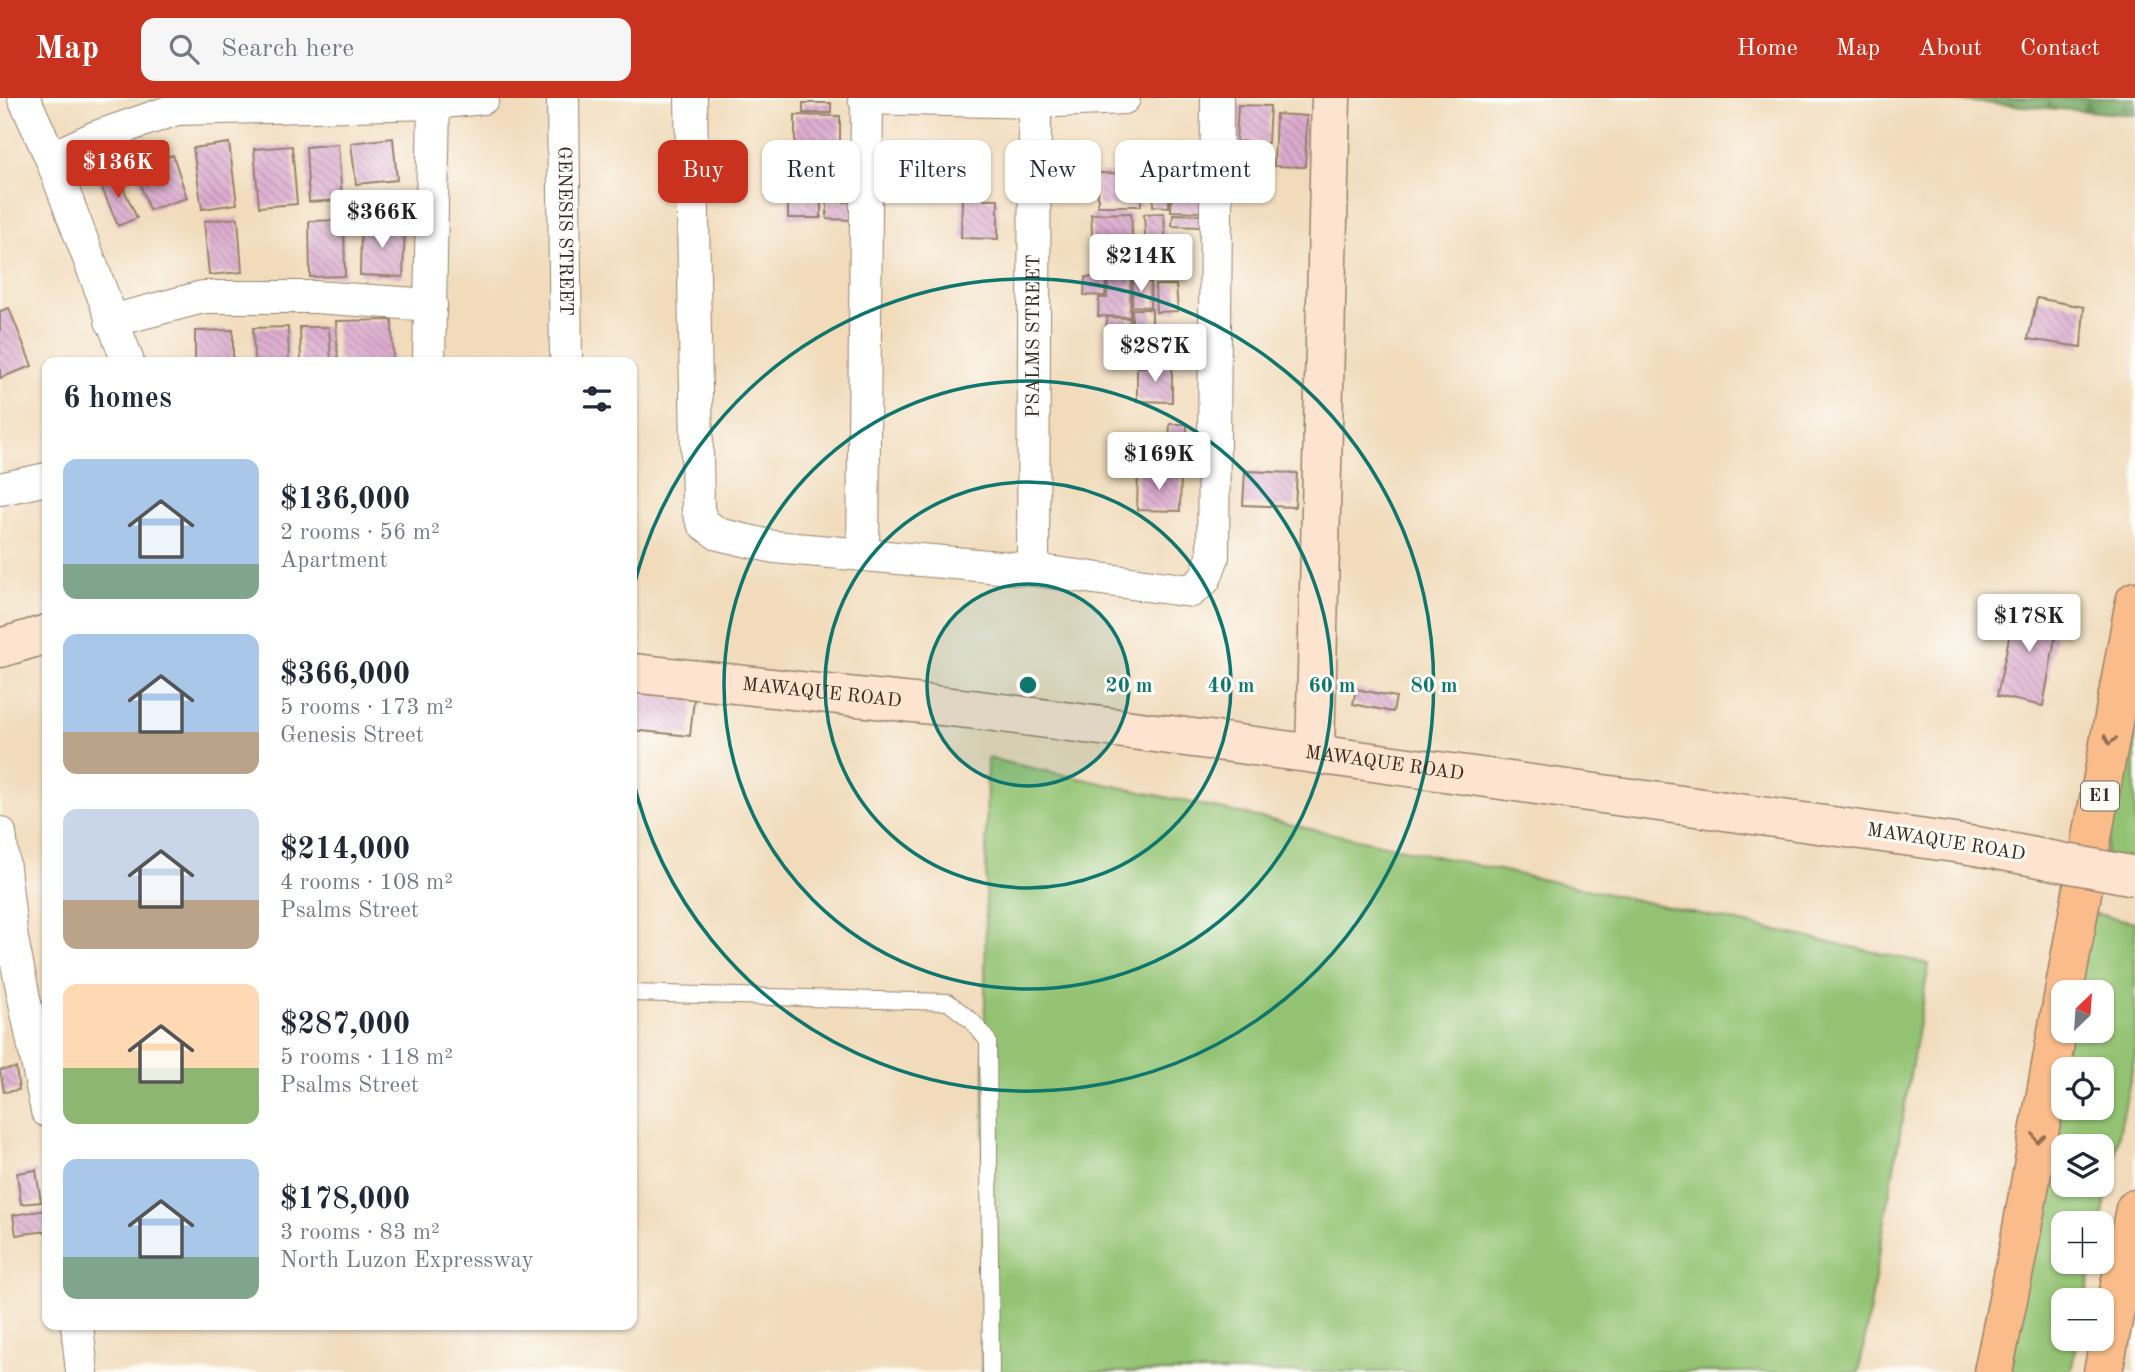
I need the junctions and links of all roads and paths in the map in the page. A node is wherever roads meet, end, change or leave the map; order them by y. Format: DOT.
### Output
graph roads {
  1 [pos="24,98"];
  2 [pos="483,98"];
  3 [pos="563,98"];
  4 [pos="691,98"];
  5 [pos="866,98"];
  6 [pos="1124,98"];
  7 [pos="1217,98"];
  8 [pos="1331,98"];
  9 [pos="1035,102"];
  10 [pos="434,103"];
  11 [pos="51,158"];
  12 [pos="431,305"];
  13 [pos="111,321"];
  14 [pos="126,357"];
  15 [pos="429,357"];
  16 [pos="566,357"];
  17 [pos="42,480"];
  18 [pos="0,489"];
  19 [pos="863,555"];
  20 [pos="1033,570"];
  21 [pos="2135,601"];
  22 [pos="42,635"];
  23 [pos="0,648"];
  24 [pos="637,674"];
  25 [pos="1315,754"];
  26 [pos="0,833"];
  27 [pos="2135,876"];
  28 [pos="2066,980"];
  29 [pos="637,993"];
  30 [pos="2055,1043"];
  31 [pos="42,1086"];
  32 [pos="2135,1209"];
  33 [pos="78,1330"];
  34 [pos="82,1372"];
  35 [pos="991,1372"];
  36 [pos="1993,1372"];
  37 [pos="2103,1372"];
  1 -- 11 [label="street"];
  2 -- 10 [label="street"];
  3 -- 16 [label="street, GENESIS STREET"];
  4 -- 19 [label="street"];
  5 -- 9 [label="street"];
  5 -- 19 [label="street"];
  6 -- 9 [label="street"];
  7 -- 20 [label="street"];
  8 -- 25 [label="main road"];
  9 -- 20 [label="street, PSALMS STREET"];
  10 -- 11 [label="street"];
  10 -- 12 [label="street"];
  11 -- 13 [label="street"];
  12 -- 13 [label="street"];
  12 -- 15 [label="street"];
  13 -- 14 [label="street"];
  17 -- 18 [label="street"];
  19 -- 20 [label="street"];
  21 -- 28 [label="highway, E1, one-way"];
  22 -- 23 [label="main road"];
  24 -- 25 [label="main road, MAWAQUE ROAD"];
  25 -- 27 [label="main road, MAWAQUE ROAD, bridge"];
  26 -- 31 [label="street"];
  29 -- 35 [label="lane"];
  30 -- 36 [label="highway, one-way"];
  32 -- 37 [label="highway"];
  33 -- 34 [label="street"];
}
